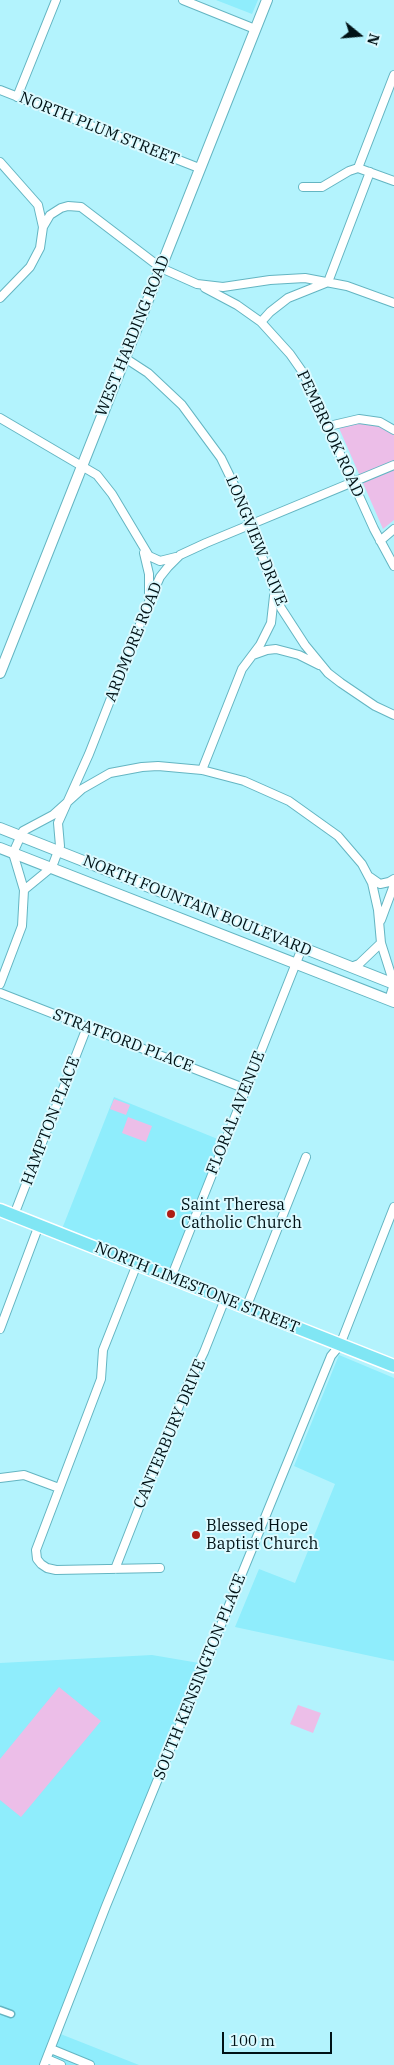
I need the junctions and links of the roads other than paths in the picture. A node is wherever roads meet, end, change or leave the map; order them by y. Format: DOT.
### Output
graph roads {
  1 [pos="56,0"];
  2 [pos="183,0"];
  3 [pos="267,0"];
  4 [pos="255,29"];
  5 [pos="394,75"];
  6 [pos="0,90"];
  7 [pos="17,97"];
  8 [pos="0,162"];
  9 [pos="199,168"];
  10 [pos="358,168"];
  11 [pos="370,172"];
  12 [pos="394,181"];
  13 [pos="303,187"];
  14 [pos="43,227"];
  15 [pos="160,268"];
  16 [pos="328,282"];
  17 [pos="197,284"];
  18 [pos="0,298"];
  19 [pos="394,303"];
  20 [pos="261,322"];
  21 [pos="125,358"];
  22 [pos="0,418"];
  23 [pos="329,426"];
  24 [pos="394,430"];
  25 [pos="82,465"];
  26 [pos="394,465"];
  27 [pos="353,482"];
  28 [pos="251,525"];
  29 [pos="394,529"];
  30 [pos="380,541"];
  31 [pos="143,549"];
  32 [pos="180,555"];
  33 [pos="394,566"];
  34 [pos="273,588"];
  35 [pos="148,604"];
  36 [pos="250,656"];
  37 [pos="323,668"];
  38 [pos="0,673"];
  39 [pos="394,715"];
  40 [pos="202,770"];
  41 [pos="67,803"];
  42 [pos="0,828"];
  43 [pos="20,836"];
  44 [pos="0,848"];
  45 [pos="59,851"];
  46 [pos="13,853"];
  47 [pos="52,867"];
  48 [pos="369,876"];
  49 [pos="394,879"];
  50 [pos="394,885"];
  51 [pos="24,890"];
  52 [pos="379,924"];
  53 [pos="381,943"];
  54 [pos="302,948"];
  55 [pos="295,965"];
  56 [pos="351,967"];
  57 [pos="0,984"];
  58 [pos="394,984"];
  59 [pos="0,993"];
  60 [pos="392,1001"];
  61 [pos="87,1027"];
  62 [pos="246,1089"];
  63 [pos="306,1157"];
  64 [pos="394,1207"];
  65 [pos="0,1210"];
  66 [pos="14,1215"];
  67 [pos="39,1225"];
  68 [pos="137,1264"];
  69 [pos="171,1278"];
  70 [pos="225,1299"];
  71 [pos="246,1308"];
  72 [pos="0,1329"];
  73 [pos="340,1345"];
  74 [pos="394,1366"];
  75 [pos="0,1478"];
  76 [pos="59,1488"];
  77 [pos="160,1568"];
  78 [pos="115,1569"];
  79 [pos="0,2010"];
  80 [pos="11,2014"];
  81 [pos="51,2049"];
  82 [pos="46,2062"];
  83 [pos="61,2065"];
  84 [pos="90,2065"];
  1 -- 7 [label="street"];
  2 -- 4 [label="street"];
  3 -- 4 [label="street, WEST HARDING ROAD"];
  4 -- 9 [label="street, WEST HARDING ROAD"];
  5 -- 10 [label="street"];
  6 -- 7 [label="street, NORTH PLUM STREET"];
  7 -- 9 [label="street, NORTH PLUM STREET"];
  8 -- 14 [label="street"];
  9 -- 15 [label="street, WEST HARDING ROAD"];
  10 -- 11 [label="street"];
  10 -- 13 [label="street"];
  11 -- 12 [label="street"];
  11 -- 16 [label="street"];
  14 -- 15 [label="street"];
  14 -- 18 [label="street"];
  15 -- 17 [label="street"];
  15 -- 21 [label="street, WEST HARDING ROAD"];
  16 -- 17 [label="street"];
  16 -- 19 [label="street"];
  16 -- 20 [label="street"];
  17 -- 20 [label="street, PEMBROOK ROAD"];
  20 -- 23 [label="street, PEMBROOK ROAD"];
  21 -- 25 [label="street, WEST HARDING ROAD"];
  21 -- 28 [label="street, LONGVIEW DRIVE"];
  22 -- 25 [label="street"];
  23 -- 24 [label="street"];
  23 -- 27 [label="street, PEMBROOK ROAD"];
  25 -- 31 [label="street"];
  25 -- 38 [label="street, WEST HARDING ROAD"];
  26 -- 27 [label="street, ARDMORE ROAD"];
  27 -- 28 [label="street, ARDMORE ROAD"];
  27 -- 30 [label="street, PEMBROOK ROAD"];
  28 -- 32 [label="street, ARDMORE ROAD"];
  28 -- 34 [label="street, LONGVIEW DRIVE"];
  29 -- 30 [label="street"];
  30 -- 33 [label="street, PEMBROOK ROAD"];
  31 -- 32 [label="street"];
  31 -- 35 [label="street"];
  32 -- 35 [label="street, ARDMORE ROAD"];
  34 -- 36 [label="street"];
  34 -- 37 [label="street, LONGVIEW DRIVE"];
  35 -- 41 [label="street, ARDMORE ROAD"];
  36 -- 37 [label="street"];
  36 -- 40 [label="street"];
  37 -- 39 [label="street, LONGVIEW DRIVE"];
  40 -- 41 [label="street"];
  40 -- 48 [label="street"];
  41 -- 43 [label="street"];
  41 -- 45 [label="street, ARDMORE ROAD"];
  42 -- 43 [label="street, NORTH FOUNTAIN BOULEVARD"];
  43 -- 45 [label="street, NORTH FOUNTAIN BOULEVARD"];
  43 -- 46 [label="street"];
  44 -- 46 [label="street, NORTH FOUNTAIN BOULEVARD"];
  45 -- 47 [label="street, ARDMORE ROAD"];
  45 -- 54 [label="street, NORTH FOUNTAIN BOULEVARD"];
  46 -- 47 [label="street, NORTH FOUNTAIN BOULEVARD"];
  46 -- 51 [label="street"];
  47 -- 51 [label="street"];
  47 -- 55 [label="street, NORTH FOUNTAIN BOULEVARD"];
  48 -- 49 [label="street"];
  48 -- 52 [label="street"];
  50 -- 52 [label="street"];
  51 -- 57 [label="street"];
  52 -- 53 [label="street"];
  53 -- 56 [label="street"];
  53 -- 58 [label="street"];
  54 -- 55 [label="street, FLORAL AVENUE"];
  54 -- 56 [label="street, NORTH FOUNTAIN BOULEVARD"];
  55 -- 60 [label="street, NORTH FOUNTAIN BOULEVARD"];
  55 -- 62 [label="street, FLORAL AVENUE"];
  56 -- 58 [label="street, NORTH FOUNTAIN BOULEVARD"];
  58 -- 60 [label="street"];
  59 -- 61 [label="street, STRATFORD PLACE"];
  61 -- 62 [label="street, STRATFORD PLACE"];
  61 -- 66 [label="street, HAMPTON PLACE"];
  62 -- 69 [label="street, FLORAL AVENUE"];
  63 -- 71 [label="street"];
  64 -- 73 [label="street, SOUTH KENSINGTON PLACE"];
  65 -- 66 [label="main road, NORTH LIMESTONE STREET"];
  66 -- 67 [label="main road, NORTH LIMESTONE STREET"];
  67 -- 68 [label="main road, NORTH LIMESTONE STREET"];
  67 -- 72 [label="street"];
  68 -- 69 [label="main road, NORTH LIMESTONE STREET"];
  68 -- 76 [label="street"];
  69 -- 70 [label="main road, NORTH LIMESTONE STREET"];
  70 -- 71 [label="main road, NORTH LIMESTONE STREET"];
  70 -- 78 [label="street, CANTERBURY DRIVE"];
  71 -- 73 [label="main road, NORTH LIMESTONE STREET"];
  73 -- 74 [label="main road, NORTH LIMESTONE STREET"];
  73 -- 81 [label="street, SOUTH KENSINGTON PLACE"];
  75 -- 76 [label="street"];
  76 -- 78 [label="street"];
  77 -- 78 [label="street"];
  79 -- 80 [label="street"];
  81 -- 82 [label="street, SOUTH KENSINGTON PLACE"];
  81 -- 84 [label="street"];
  82 -- 83 [label="street"];
}
